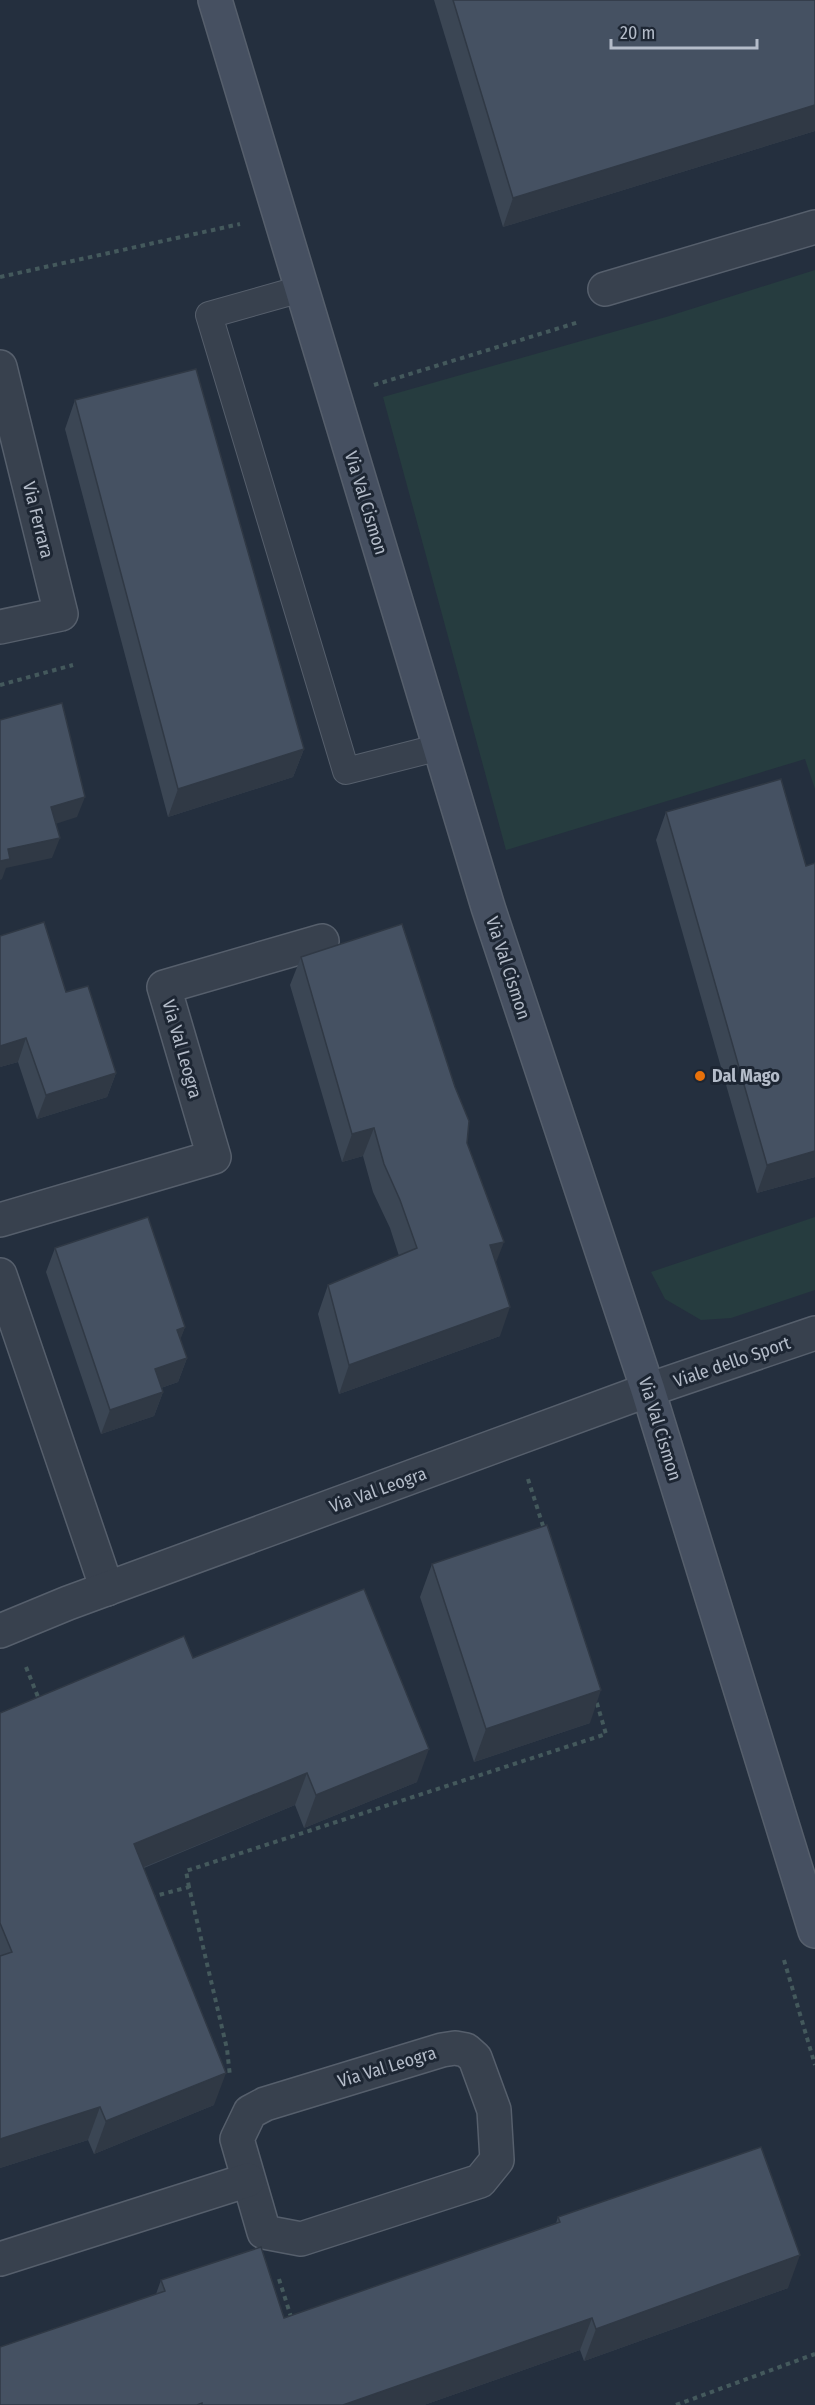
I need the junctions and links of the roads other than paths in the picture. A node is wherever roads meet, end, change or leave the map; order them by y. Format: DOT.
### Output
graph roads {
  1 [pos="214,0"];
  2 [pos="815,227"];
  3 [pos="301,289"];
  4 [pos="605,290"];
  5 [pos="0,367"];
  6 [pos="0,627"];
  7 [pos="440,747"];
  8 [pos="322,941"];
  9 [pos="0,1220"];
  10 [pos="0,1275"];
  11 [pos="815,1333"];
  12 [pos="648,1390"];
  13 [pos="107,1589"];
  14 [pos="5,1630"];
  15 [pos="815,1931"];
  16 [pos="248,2180"];
  17 [pos="0,2259"];
  1 -- 3 [label="main road, Via Val Cismon"];
  2 -- 4 [label="street"];
  3 -- 7 [label="main road, Via Val Cismon"];
  3 -- 7 [label="lane"];
  5 -- 6 [label="street, Via Ferrara"];
  7 -- 12 [label="main road, Via Val Cismon"];
  8 -- 9 [label="street, Via Val Leogra"];
  10 -- 13 [label="street"];
  11 -- 12 [label="street, Viale dello Sport"];
  12 -- 13 [label="street, Via Val Leogra"];
  12 -- 15 [label="main road, Via Val Cismon"];
  13 -- 14 [label="street, Via Val Leogra"];
  16 -- 16 [label="street, Via Val Leogra"];
  16 -- 17 [label="street"];
}
